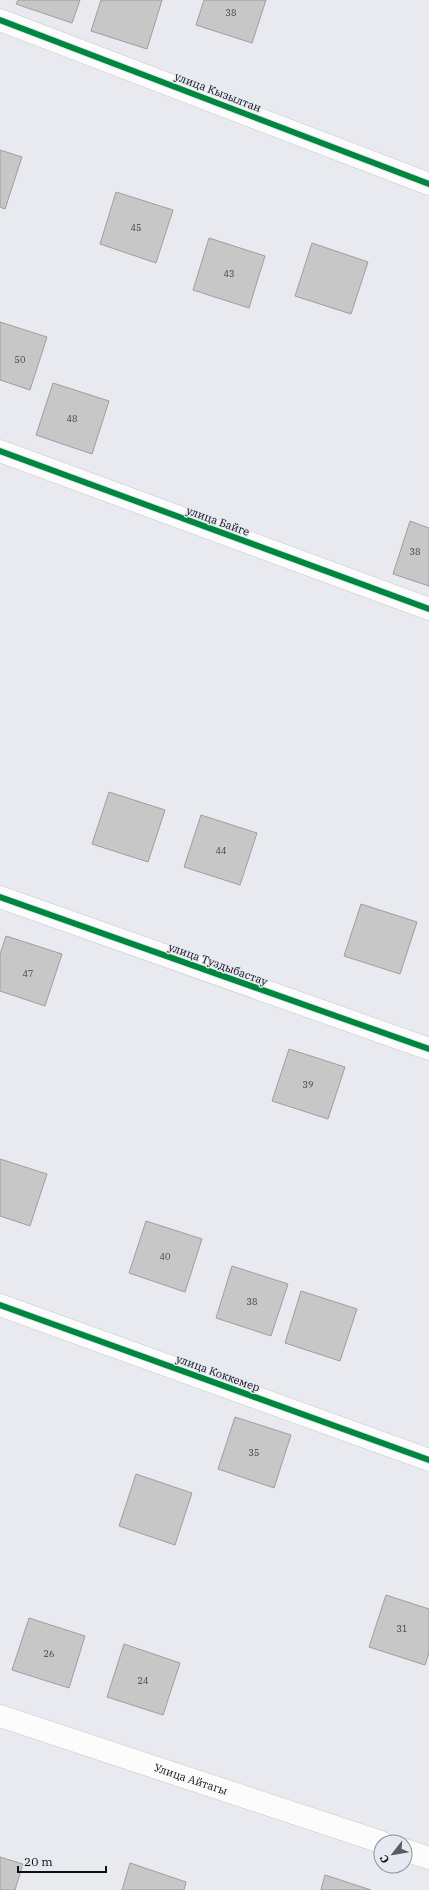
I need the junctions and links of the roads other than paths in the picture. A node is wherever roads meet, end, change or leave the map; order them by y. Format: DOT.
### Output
graph roads {
  1 [pos="0,20"];
  2 [pos="429,184"];
  3 [pos="0,451"];
  4 [pos="429,609"];
  5 [pos="0,897"];
  6 [pos="429,1049"];
  7 [pos="0,1304"];
  8 [pos="429,1460"];
  9 [pos="0,1716"];
  10 [pos="373,1839"];
  11 [pos="413,1853"];
  12 [pos="429,1858"];
  1 -- 2 [label="street, улица Кызылтан"];
  3 -- 4 [label="street, улица Байге"];
  5 -- 6 [label="street, улица Туздыбастау"];
  7 -- 8 [label="street, улица Коккемер"];
  9 -- 10 [label="street, Улица Айтагы"];
  11 -- 12 [label="street"];
}
